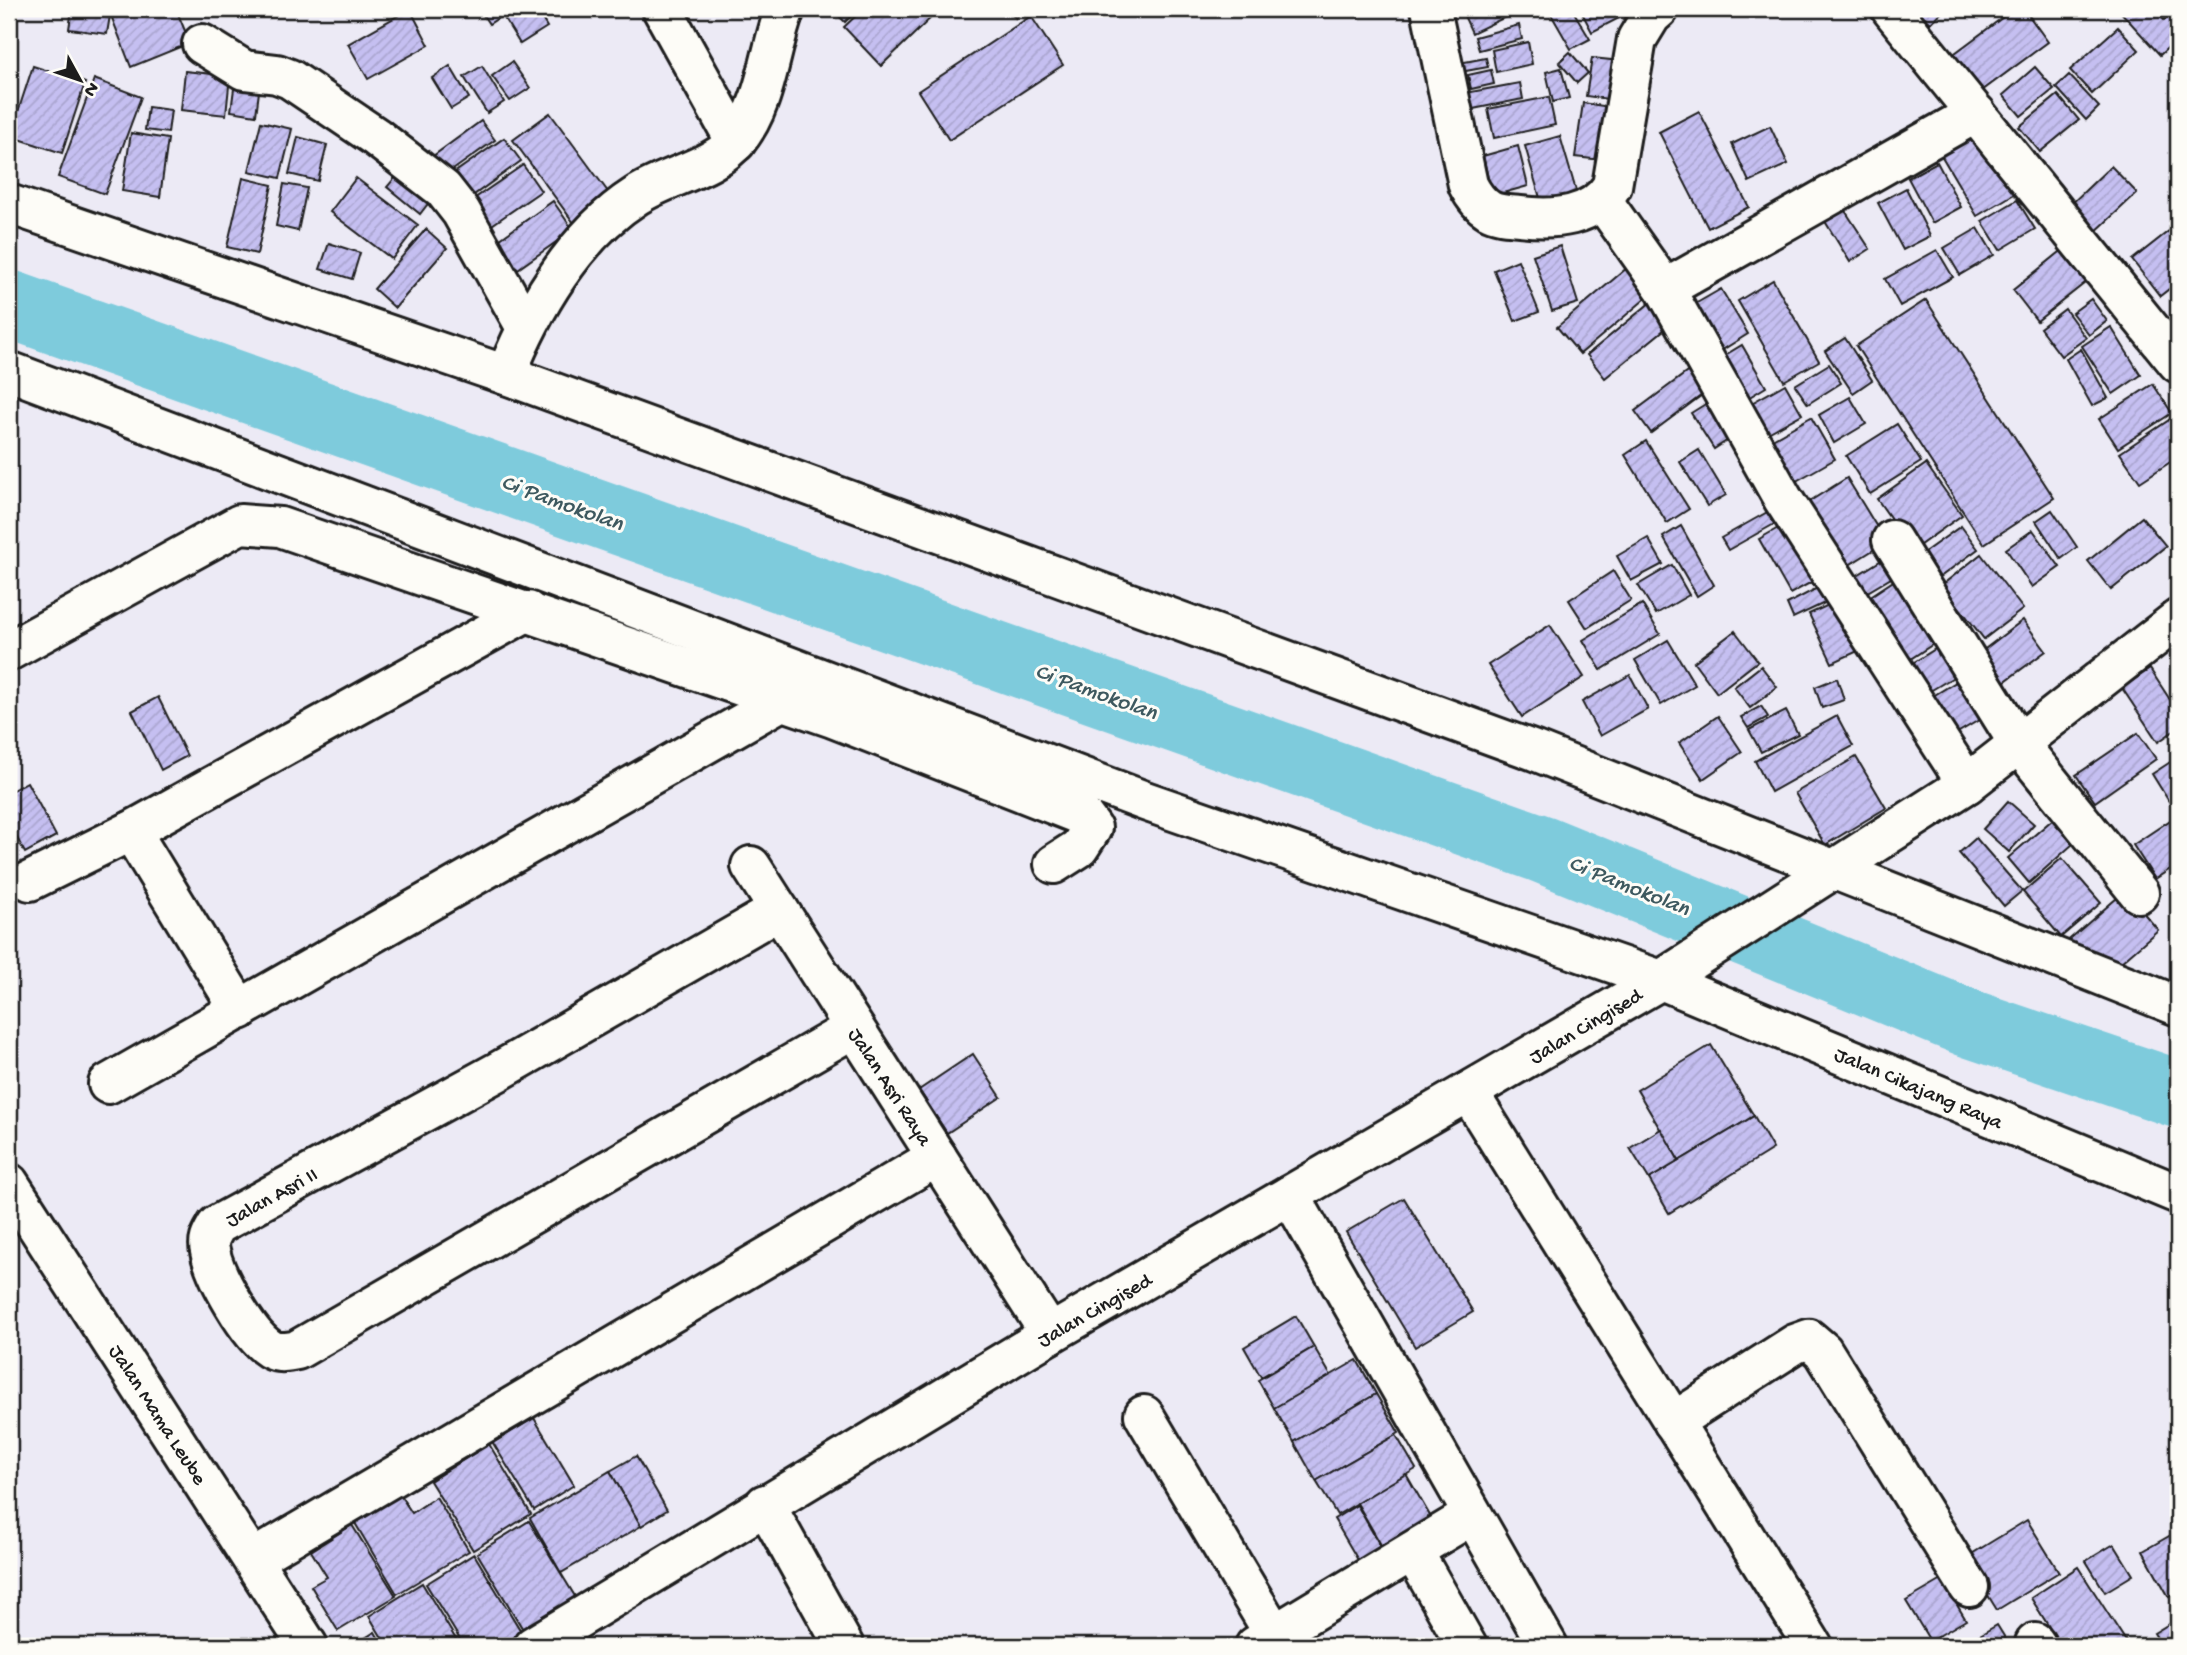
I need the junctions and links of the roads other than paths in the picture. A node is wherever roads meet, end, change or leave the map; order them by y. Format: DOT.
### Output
graph roads {
  1 [pos="662,9"];
  2 [pos="785,9"];
  3 [pos="1431,9"];
  4 [pos="1659,9"];
  5 [pos="1891,9"];
  6 [pos="202,44"];
  7 [pos="1976,113"];
  8 [pos="736,142"];
  9 [pos="1602,200"];
  10 [pos="9,204"];
  11 [pos="1665,289"];
  12 [pos="525,326"];
  13 [pos="2178,363"];
  14 [pos="9,371"];
  15 [pos="506,375"];
  16 [pos="46,385"];
  17 [pos="9,401"];
  18 [pos="1892,540"];
  19 [pos="528,611"];
  20 [pos="2178,619"];
  21 [pos="9,651"];
  22 [pos="786,683"];
  23 [pos="837,701"];
  24 [pos="2019,744"];
  25 [pos="1967,784"];
  26 [pos="131,831"];
  27 [pos="1054,864"];
  28 [pos="751,866"];
  29 [pos="1831,869"];
  30 [pos="30,881"];
  31 [pos="2139,893"];
  32 [pos="779,910"];
  33 [pos="1672,972"];
  34 [pos="2178,1006"];
  35 [pos="240,1010"];
  36 [pos="853,1028"];
  37 [pos="108,1084"];
  38 [pos="1469,1093"];
  39 [pos="937,1157"];
  40 [pos="9,1183"];
  41 [pos="2178,1194"];
  42 [pos="1290,1195"];
  43 [pos="1041,1320"];
  44 [pos="1144,1415"];
  45 [pos="1673,1422"];
  46 [pos="765,1504"];
  47 [pos="1472,1515"];
  48 [pos="1413,1551"];
  49 [pos="253,1559"];
  50 [pos="1969,1587"];
  51 [pos="1264,1640"];
  52 [pos="308,1646"];
  53 [pos="533,1646"];
  54 [pos="844,1646"];
  55 [pos="1467,1646"];
  56 [pos="1548,1646"];
  57 [pos="1813,1646"];
  1 -- 8 [label="street"];
  2 -- 8 [label="street"];
  3 -- 9 [label="street"];
  4 -- 9 [label="street"];
  5 -- 7 [label="street"];
  6 -- 12 [label="street"];
  7 -- 11 [label="street"];
  7 -- 13 [label="street"];
  8 -- 12 [label="street"];
  9 -- 11 [label="street"];
  10 -- 15 [label="street"];
  11 -- 25 [label="street"];
  12 -- 15 [label="street"];
  14 -- 16 [label="street"];
  15 -- 29 [label="street"];
  16 -- 17 [label="street"];
  16 -- 22 [label="street"];
  18 -- 24 [label="street"];
  19 -- 21 [label="street"];
  19 -- 22 [label="street"];
  19 -- 26 [label="street"];
  20 -- 24 [label="street, Jalan Cingised"];
  22 -- 23 [label="street"];
  22 -- 35 [label="street"];
  23 -- 27 [label="street"];
  23 -- 33 [label="street, Jalan Cikajang Raya"];
  24 -- 25 [label="street, Jalan Cingised"];
  24 -- 31 [label="street"];
  25 -- 29 [label="street, Jalan Cingised"];
  26 -- 30 [label="street"];
  26 -- 35 [label="street"];
  28 -- 32 [label="street, Jalan Asri Raya"];
  29 -- 33 [label="street, Jalan Cingised"];
  29 -- 34 [label="street"];
  32 -- 36 [label="street, Jalan Asri Raya"];
  32 -- 36 [label="street, Jalan Asri II"];
  33 -- 38 [label="street, Jalan Cingised"];
  33 -- 41 [label="street, Jalan Cikajang Raya"];
  35 -- 37 [label="street"];
  36 -- 39 [label="street, Jalan Asri Raya"];
  38 -- 42 [label="street, Jalan Cingised"];
  38 -- 45 [label="street"];
  39 -- 43 [label="street, Jalan Asri Raya"];
  39 -- 49 [label="street"];
  40 -- 49 [label="street, Jalan Mama Leube"];
  42 -- 43 [label="street, Jalan Cingised"];
  42 -- 47 [label="street"];
  43 -- 46 [label="street, Jalan Cingised"];
  44 -- 51 [label="street"];
  45 -- 50 [label="street"];
  45 -- 57 [label="street"];
  46 -- 53 [label="street, Jalan Cingised"];
  46 -- 54 [label="street"];
  47 -- 48 [label="street"];
  47 -- 56 [label="street"];
  48 -- 51 [label="street"];
  48 -- 55 [label="street"];
  49 -- 52 [label="street, Jalan Mama Leube"];
}
